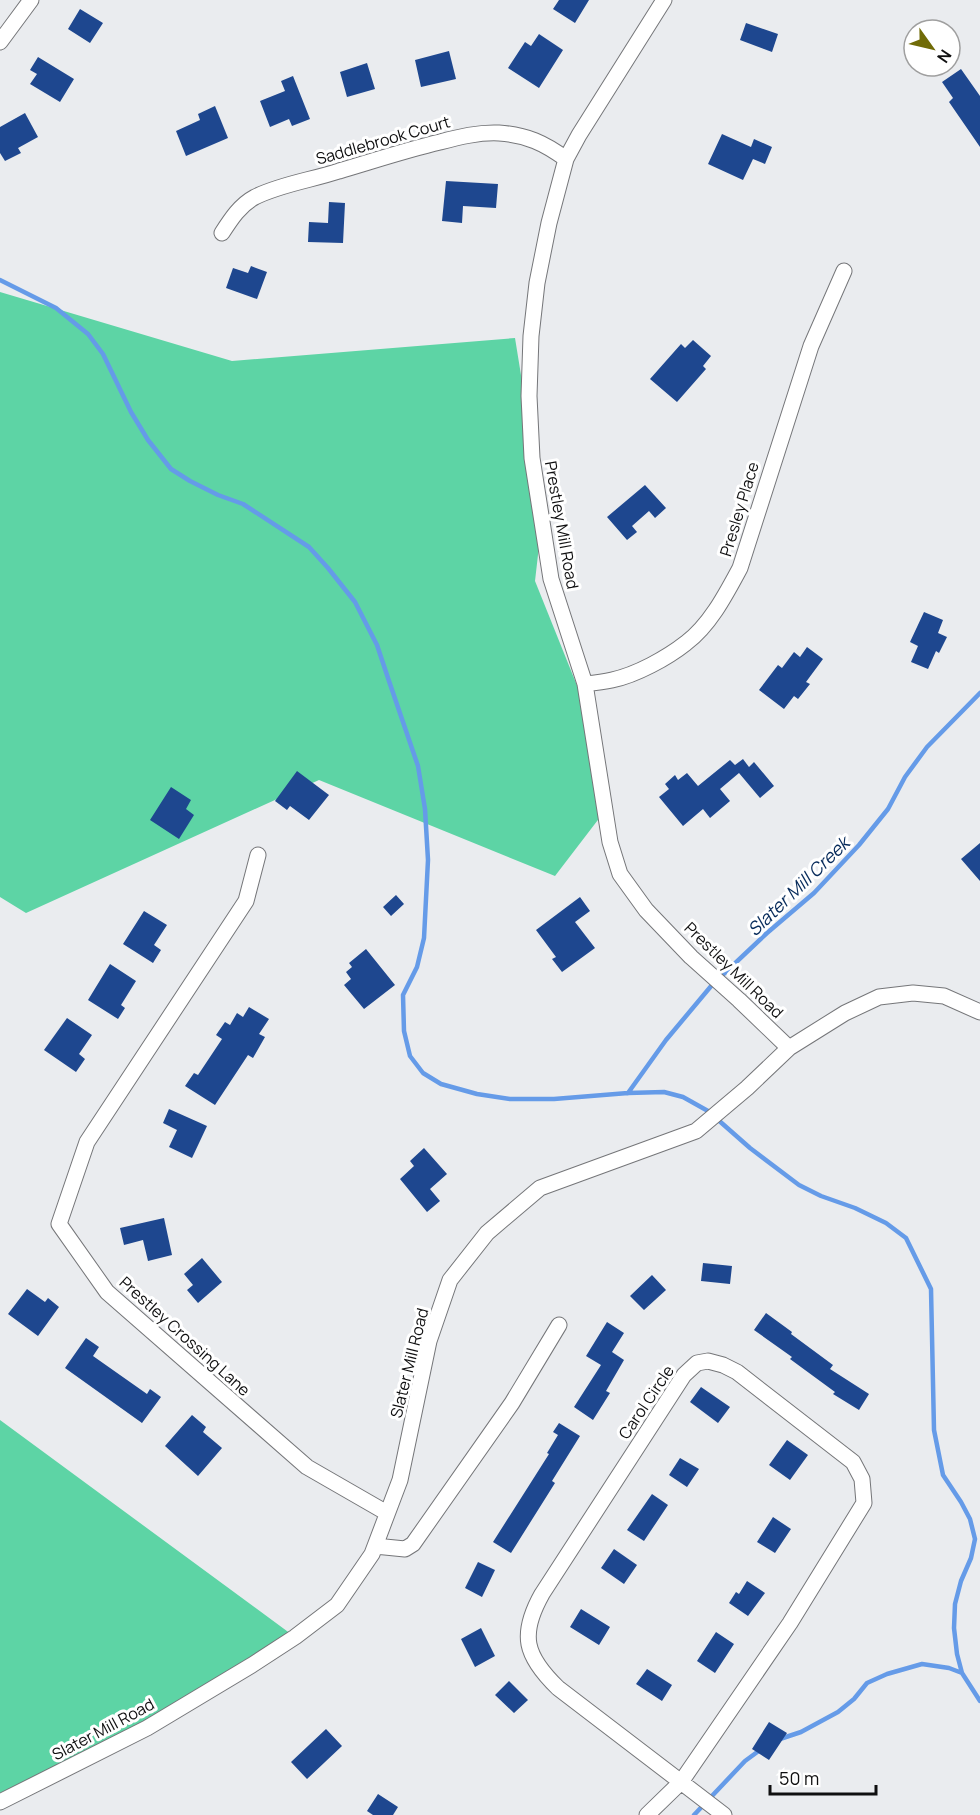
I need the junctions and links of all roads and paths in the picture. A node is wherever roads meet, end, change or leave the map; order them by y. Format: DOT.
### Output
graph roads {
  1 [pos="31,0"];
  2 [pos="664,0"];
  3 [pos="0,42"];
  4 [pos="566,159"];
  5 [pos="222,233"];
  6 [pos="844,271"];
  7 [pos="585,684"];
  8 [pos="258,855"];
  9 [pos="980,1012"];
  10 [pos="789,1048"];
  11 [pos="559,1325"];
  12 [pos="387,1513"];
  13 [pos="375,1546"];
  14 [pos="681,1782"];
  15 [pos="0,1802"];
  16 [pos="647,1815"];
  17 [pos="724,1815"];
  1 -- 3 [label="street"];
  2 -- 4 [label="street, Prestley Mill Road"];
  4 -- 5 [label="street, Saddlebrook Court"];
  4 -- 7 [label="street, Prestley Mill Road"];
  6 -- 7 [label="street, Presley Place"];
  7 -- 10 [label="street, Prestley Mill Road"];
  8 -- 12 [label="street, Prestley Crossing Lane"];
  9 -- 10 [label="street, Slater Mill Road"];
  10 -- 12 [label="street, Slater Mill Road"];
  11 -- 13 [label="street"];
  12 -- 13 [label="street, Slater Mill Road"];
  13 -- 15 [label="street, Slater Mill Road"];
  14 -- 14 [label="street, Carol Circle"];
  14 -- 16 [label="street"];
  14 -- 17 [label="street"];
}
